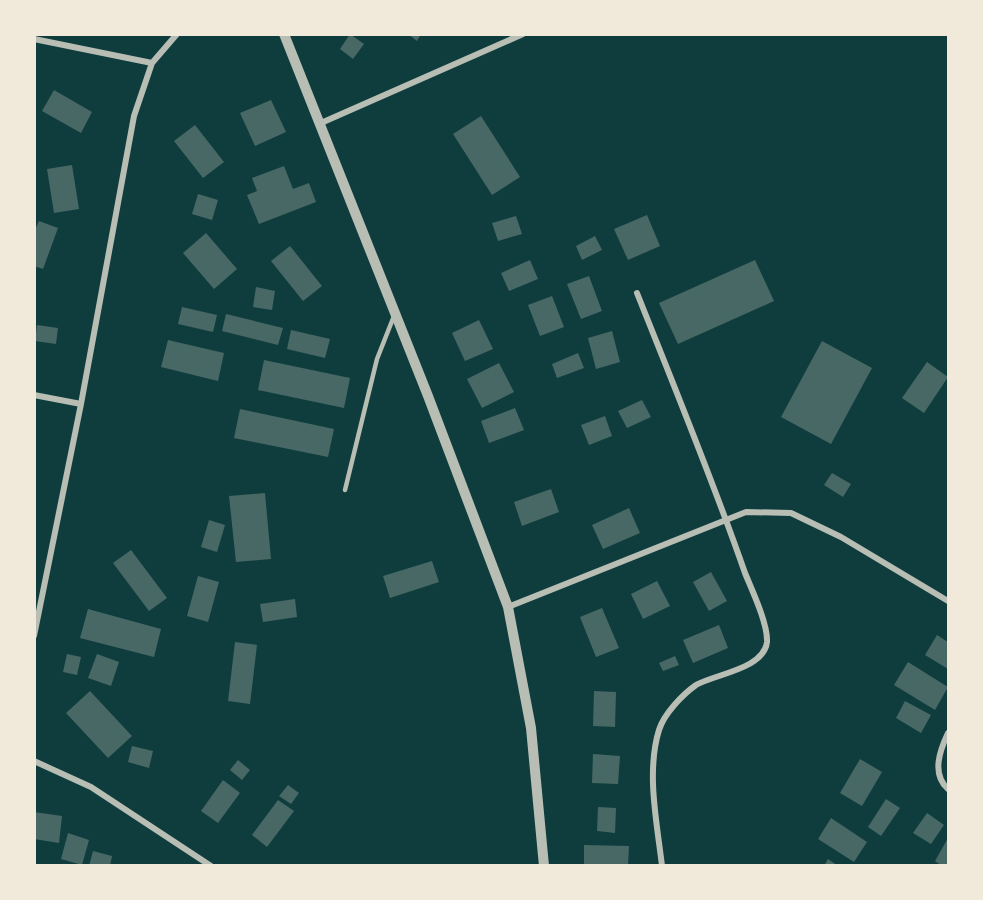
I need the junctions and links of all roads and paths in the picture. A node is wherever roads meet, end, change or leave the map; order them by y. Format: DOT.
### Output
graph roads {
  1 [pos="177,34"];
  2 [pos="284,34"];
  3 [pos="523,34"];
  4 [pos="34,39"];
  5 [pos="152,63"];
  6 [pos="321,123"];
  7 [pos="637,293"];
  8 [pos="396,314"];
  9 [pos="34,394"];
  10 [pos="81,404"];
  11 [pos="345,490"];
  12 [pos="726,520"];
  13 [pos="948,601"];
  14 [pos="508,607"];
  15 [pos="34,636"];
  16 [pos="948,733"];
  17 [pos="34,761"];
  18 [pos="948,789"];
  19 [pos="211,866"];
  20 [pos="544,866"];
  21 [pos="662,866"];
  1 -- 5 [label="street"];
  2 -- 6 [label="street"];
  3 -- 6 [label="street"];
  4 -- 5 [label="street"];
  5 -- 10 [label="street"];
  6 -- 8 [label="street"];
  7 -- 12 [label="street"];
  8 -- 11 [label="lane"];
  8 -- 14 [label="street"];
  9 -- 10 [label="street"];
  10 -- 15 [label="street"];
  12 -- 13 [label="street"];
  12 -- 14 [label="street"];
  12 -- 21 [label="street"];
  14 -- 20 [label="street"];
  16 -- 18 [label="street"];
  17 -- 19 [label="street"];
}
